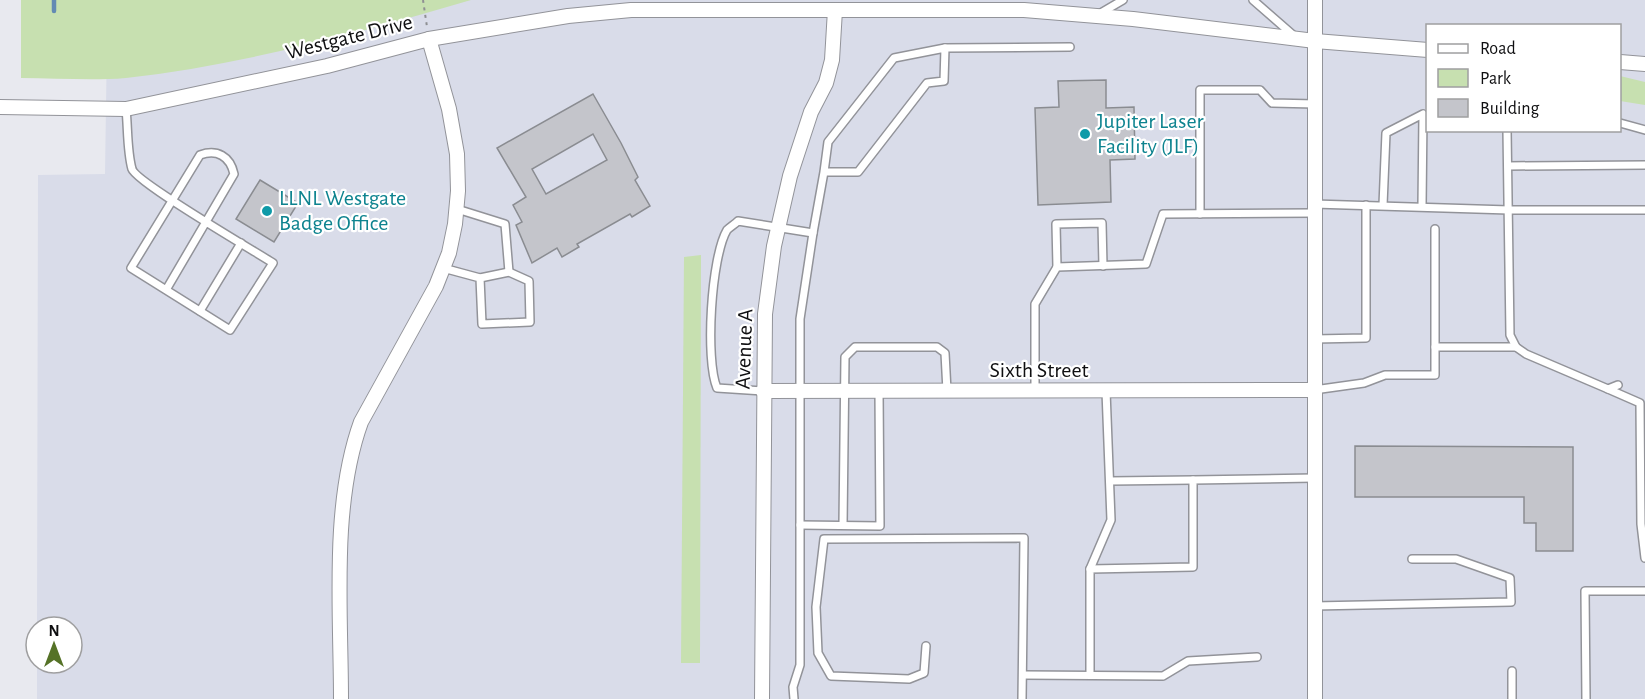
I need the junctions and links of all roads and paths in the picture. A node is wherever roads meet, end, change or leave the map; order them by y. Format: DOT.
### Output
graph roads {
  1 [pos="423,0"];
  2 [pos="1123,0"];
  3 [pos="1252,0"];
  4 [pos="1315,0"];
  5 [pos="835,5"];
  6 [pos="1097,16"];
  7 [pos="1295,37"];
  8 [pos="429,39"];
  9 [pos="1315,41"];
  10 [pos="1070,47"];
  11 [pos="945,48"];
  12 [pos="1426,50"];
  13 [pos="1621,62"];
  14 [pos="1645,64"];
  15 [pos="1315,104"];
  16 [pos="0,107"];
  17 [pos="126,109"];
  18 [pos="1621,123"];
  19 [pos="1645,129"];
  20 [pos="1508,132"];
  21 [pos="1645,165"];
  22 [pos="1508,166"];
  23 [pos="824,172"];
  24 [pos="173,200"];
  25 [pos="1366,205"];
  26 [pos="1383,205"];
  27 [pos="1422,206"];
  28 [pos="1314,208"];
  29 [pos="457,209"];
  30 [pos="1509,210"];
  31 [pos="1645,210"];
  32 [pos="1200,214"];
  33 [pos="207,222"];
  34 [pos="778,229"];
  35 [pos="1435,229"];
  36 [pos="813,233"];
  37 [pos="241,243"];
  38 [pos="1103,266"];
  39 [pos="1058,267"];
  40 [pos="443,268"];
  41 [pos="509,272"];
  42 [pos="480,278"];
  43 [pos="166,290"];
  44 [pos="200,311"];
  45 [pos="1314,339"];
  46 [pos="1435,347"];
  47 [pos="1516,347"];
  48 [pos="1618,385"];
  49 [pos="1608,389"];
  50 [pos="1314,390"];
  51 [pos="764,391"];
  52 [pos="800,391"];
  53 [pos="844,391"];
  54 [pos="879,391"];
  55 [pos="947,391"];
  56 [pos="1035,391"];
  57 [pos="1106,391"];
  58 [pos="1314,478"];
  59 [pos="1193,480"];
  60 [pos="1110,481"];
  61 [pos="800,525"];
  62 [pos="843,525"];
  63 [pos="1645,558"];
  64 [pos="1412,559"];
  65 [pos="1090,569"];
  66 [pos="1645,591"];
  67 [pos="1314,606"];
  68 [pos="926,646"];
  69 [pos="1257,657"];
  70 [pos="1512,671"];
  71 [pos="1023,675"];
  72 [pos="1090,675"];
  73 [pos="341,699"];
  74 [pos="762,699"];
  75 [pos="794,699"];
  76 [pos="1022,699"];
  77 [pos="1315,699"];
  78 [pos="1512,699"];
  79 [pos="1586,699"];
  1 -- 8 [label="path"];
  2 -- 6 [label="lane"];
  3 -- 7 [label="lane"];
  4 -- 9 [label="street"];
  5 -- 6 [label="street, Westgate Drive"];
  5 -- 8 [label="street, Westgate Drive"];
  5 -- 34 [label="street, Avenue A"];
  6 -- 7 [label="street, Westgate Drive"];
  7 -- 9 [label="street, Westgate Drive"];
  8 -- 17 [label="street, Westgate Drive"];
  8 -- 29 [label="street"];
  9 -- 12 [label="street, Westgate Drive"];
  9 -- 15 [label="street"];
  10 -- 11 [label="lane"];
  11 -- 23 [label="lane"];
  11 -- 23 [label="lane"];
  13 -- 14 [label="street"];
  15 -- 28 [label="street"];
  15 -- 32 [label="lane"];
  16 -- 17 [label="street, Westgate Drive"];
  17 -- 24 [label="lane"];
  18 -- 19 [label="lane"];
  20 -- 22 [label="lane"];
  21 -- 22 [label="lane"];
  22 -- 30 [label="lane"];
  23 -- 36 [label="lane"];
  24 -- 33 [label="lane"];
  24 -- 33 [label="lane"];
  24 -- 43 [label="lane"];
  25 -- 26 [label="lane"];
  25 -- 28 [label="lane"];
  25 -- 45 [label="lane"];
  26 -- 27 [label="lane"];
  26 -- 27 [label="lane"];
  27 -- 30 [label="lane"];
  28 -- 32 [label="lane"];
  28 -- 45 [label="street"];
  29 -- 40 [label="street"];
  29 -- 41 [label="lane"];
  30 -- 31 [label="lane"];
  30 -- 47 [label="lane"];
  32 -- 38 [label="lane"];
  33 -- 37 [label="lane"];
  33 -- 43 [label="lane"];
  34 -- 36 [label="lane"];
  34 -- 51 [label="street, Avenue A"];
  34 -- 51 [label="lane"];
  35 -- 46 [label="lane"];
  36 -- 52 [label="lane"];
  37 -- 44 [label="lane"];
  37 -- 44 [label="lane"];
  38 -- 39 [label="lane"];
  38 -- 39 [label="lane"];
  39 -- 56 [label="lane"];
  40 -- 42 [label="lane"];
  40 -- 73 [label="street"];
  41 -- 42 [label="lane"];
  41 -- 42 [label="lane"];
  43 -- 44 [label="lane"];
  45 -- 50 [label="street"];
  46 -- 47 [label="lane"];
  46 -- 50 [label="lane"];
  47 -- 49 [label="lane"];
  48 -- 49 [label="lane"];
  49 -- 63 [label="lane"];
  50 -- 57 [label="street, Sixth Street"];
  50 -- 58 [label="street"];
  51 -- 52 [label="street, Sixth Street"];
  51 -- 74 [label="street, Avenue A"];
  52 -- 53 [label="street, Sixth Street"];
  52 -- 61 [label="lane"];
  53 -- 54 [label="street, Sixth Street"];
  53 -- 55 [label="lane"];
  53 -- 62 [label="lane"];
  54 -- 55 [label="street, Sixth Street"];
  54 -- 62 [label="lane"];
  55 -- 56 [label="street, Sixth Street"];
  56 -- 57 [label="street, Sixth Street"];
  57 -- 60 [label="lane"];
  58 -- 59 [label="lane"];
  58 -- 67 [label="street"];
  59 -- 60 [label="lane"];
  59 -- 65 [label="lane"];
  60 -- 65 [label="lane"];
  61 -- 62 [label="lane"];
  61 -- 75 [label="lane"];
  64 -- 67 [label="lane"];
  65 -- 72 [label="lane"];
  66 -- 79 [label="lane"];
  67 -- 77 [label="street"];
  68 -- 71 [label="lane"];
  69 -- 72 [label="lane"];
  70 -- 78 [label="lane"];
  71 -- 72 [label="lane"];
  71 -- 76 [label="lane"];
}
